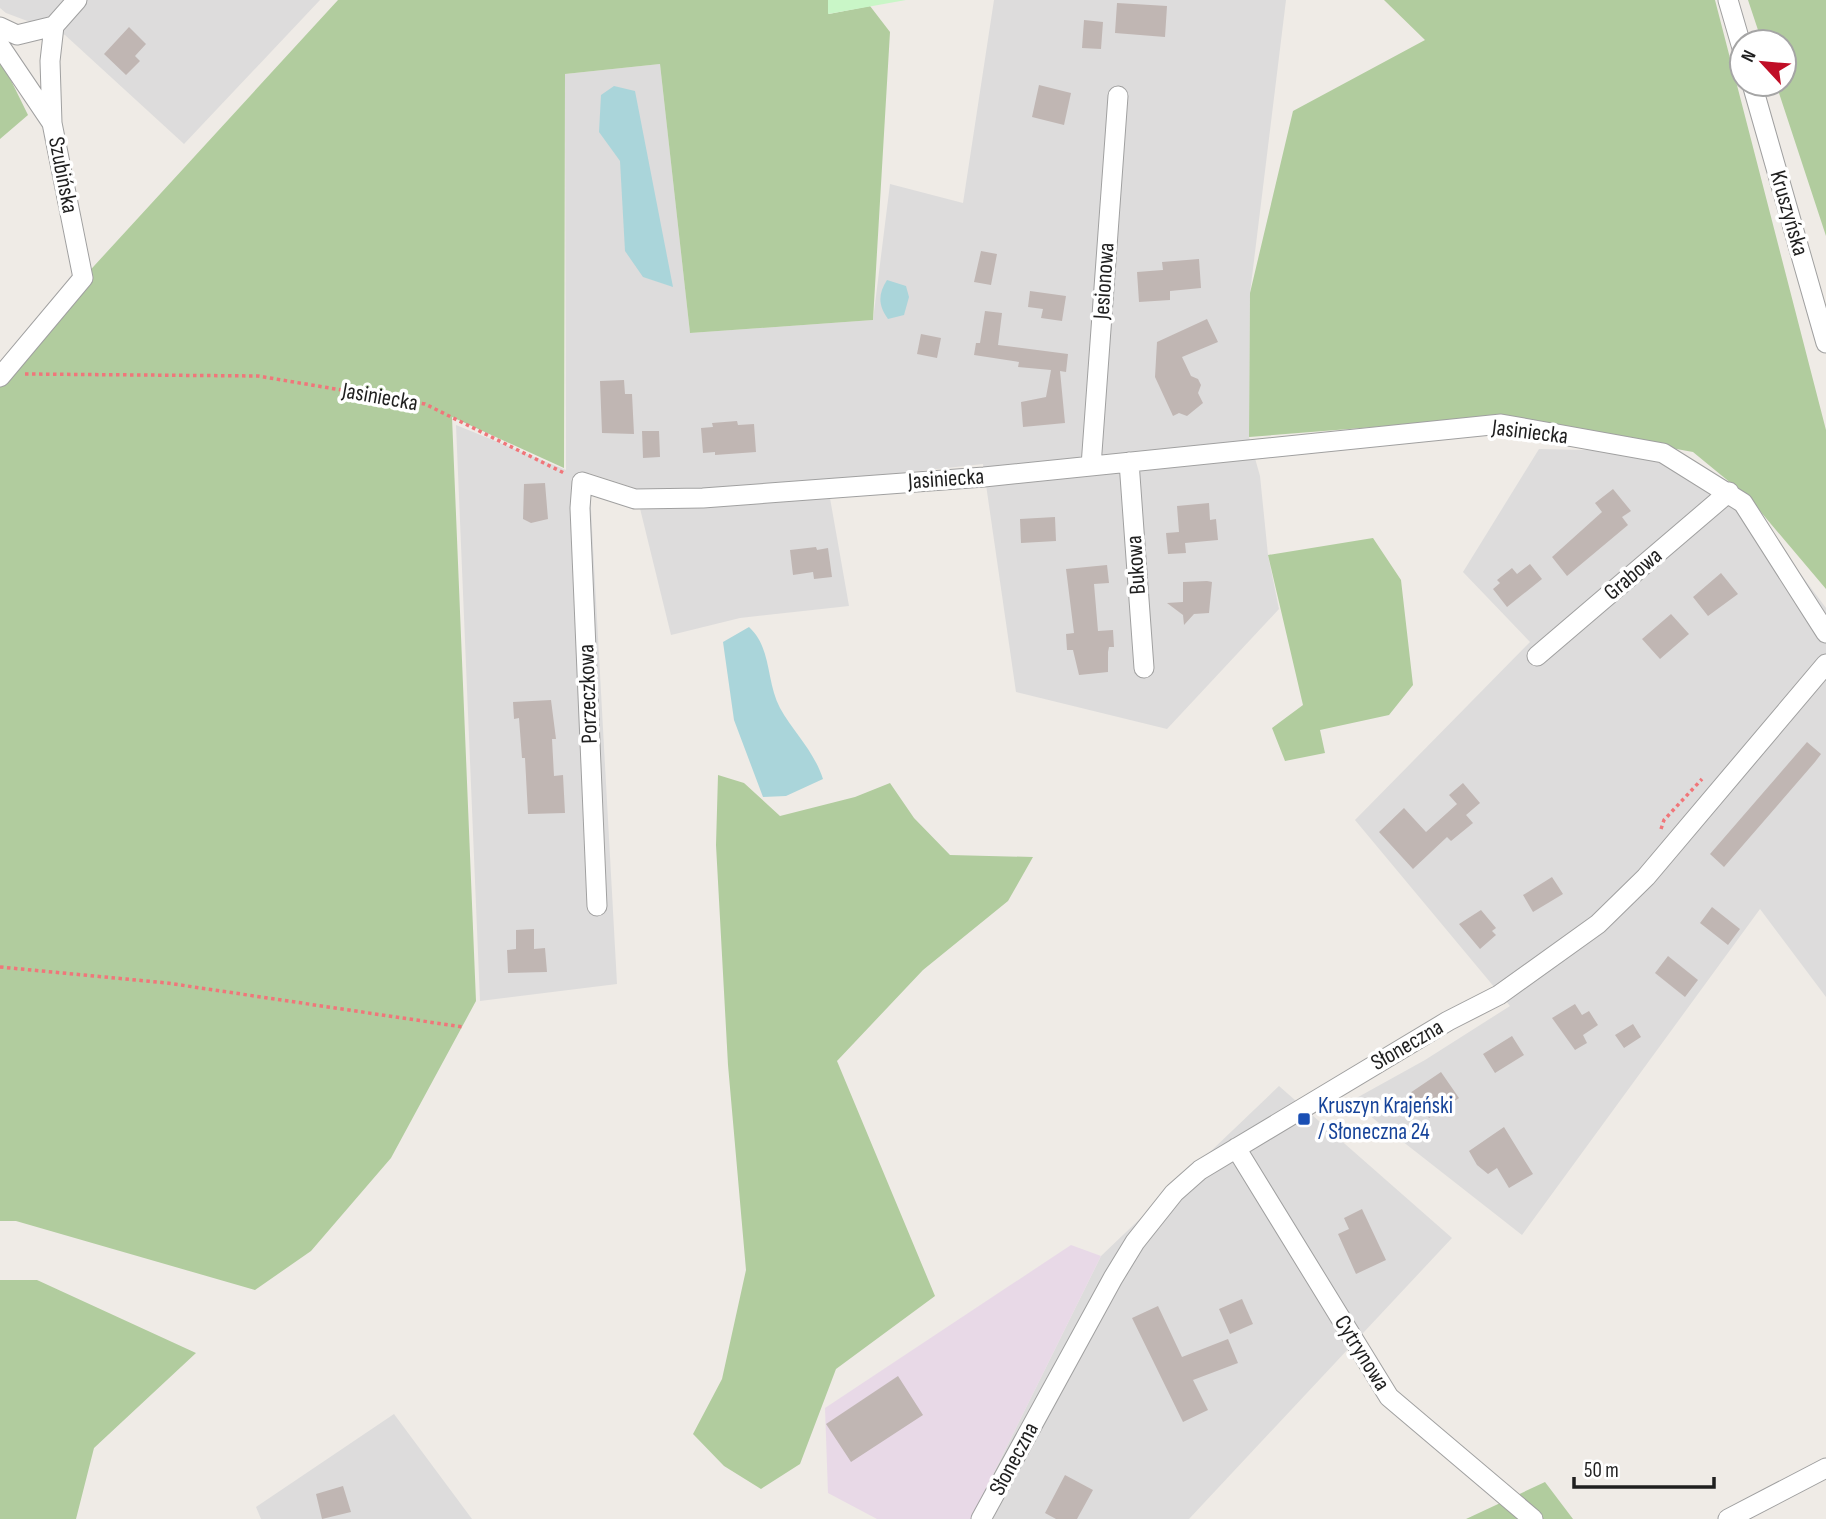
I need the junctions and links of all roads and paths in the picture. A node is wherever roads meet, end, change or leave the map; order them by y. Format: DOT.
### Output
graph roads {
  1 [pos="77,0"];
  2 [pos="1728,0"];
  3 [pos="54,26"];
  4 [pos="0,27"];
  5 [pos="1736,28"];
  6 [pos="0,46"];
  7 [pos="1118,96"];
  8 [pos="1756,98"];
  9 [pos="52,122"];
  10 [pos="1826,343"];
  11 [pos="1,375"];
  12 [pos="1129,462"];
  13 [pos="1091,466"];
  14 [pos="582,482"];
  15 [pos="1730,492"];
  16 [pos="1826,633"];
  17 [pos="1537,656"];
  18 [pos="1826,664"];
  19 [pos="1144,668"];
  20 [pos="1710,770"];
  21 [pos="1657,837"];
  22 [pos="597,906"];
  23 [pos="0,967"];
  24 [pos="463,1027"];
  25 [pos="1236,1148"];
  26 [pos="1826,1468"];
  27 [pos="981,1519"];
  28 [pos="1534,1519"];
  29 [pos="1728,1519"];
  1 -- 3 [label="street"];
  2 -- 5 [label="street"];
  3 -- 4 [label="street"];
  3 -- 9 [label="street"];
  6 -- 9 [label="street, Szubińska"];
  7 -- 13 [label="street, Jesionowa"];
  8 -- 10 [label="street, Kruszyńska"];
  9 -- 11 [label="street, Szubińska"];
  11 -- 14 [label="path, Jasiniecka"];
  12 -- 13 [label="street, Jasiniecka"];
  12 -- 15 [label="street, Jasiniecka"];
  12 -- 19 [label="street, Bukowa"];
  13 -- 14 [label="street, Jasiniecka"];
  14 -- 22 [label="street, Porzeczkowa"];
  15 -- 16 [label="street, Jasiniecka"];
  15 -- 17 [label="street, Grabowa"];
  18 -- 25 [label="street, Słoneczna"];
  20 -- 21 [label="path"];
  23 -- 24 [label="path"];
  25 -- 27 [label="street, Słoneczna"];
  25 -- 28 [label="street, Cytrynowa"];
  26 -- 29 [label="street"];
}
